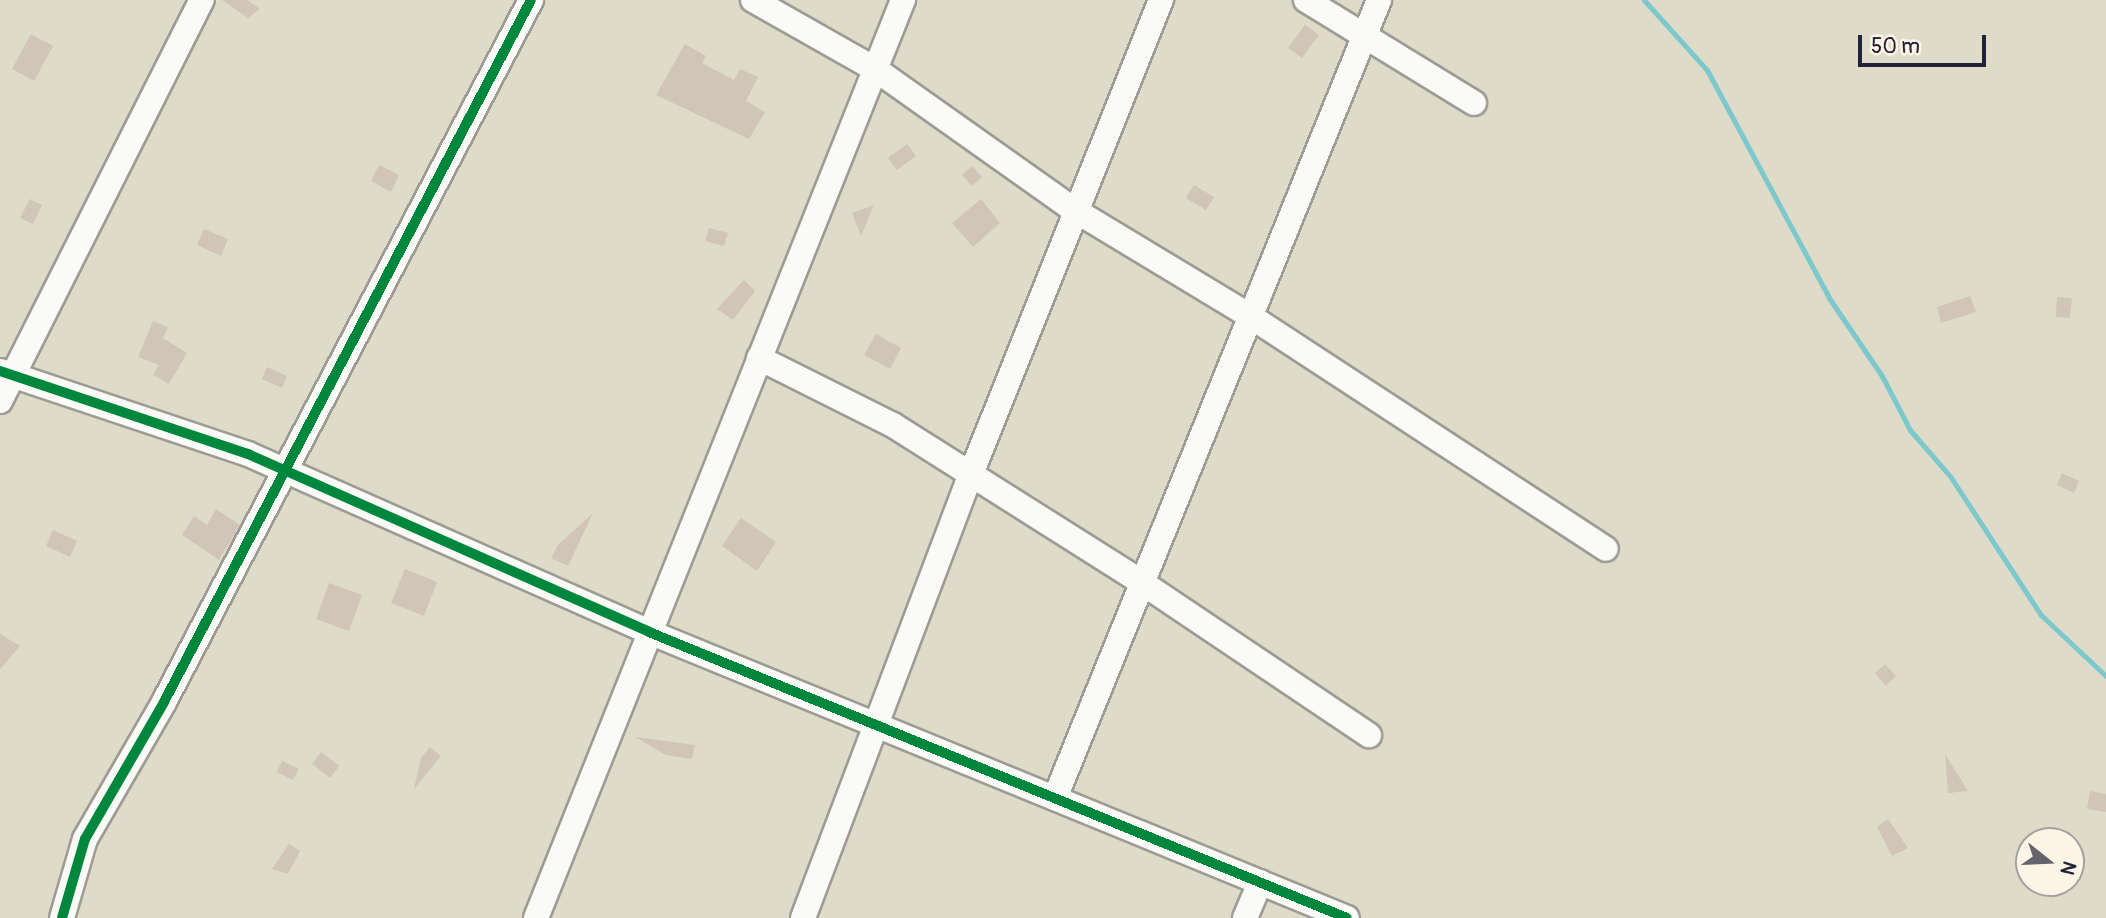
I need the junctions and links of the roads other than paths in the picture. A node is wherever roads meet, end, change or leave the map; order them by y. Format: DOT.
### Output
graph roads {
  1 [pos="202,0"];
  2 [pos="531,0"];
  3 [pos="754,0"];
  4 [pos="903,0"];
  5 [pos="1161,0"];
  6 [pos="1306,0"];
  7 [pos="1379,0"];
  8 [pos="1364,37"];
  9 [pos="875,69"];
  10 [pos="1474,103"];
  11 [pos="1074,210"];
  12 [pos="1251,317"];
  13 [pos="760,358"];
  14 [pos="6,374"];
  15 [pos="0,401"];
  16 [pos="284,472"];
  17 [pos="971,474"];
  18 [pos="1606,549"];
  19 [pos="1143,583"];
  20 [pos="649,632"];
  21 [pos="874,724"];
  22 [pos="1369,736"];
  23 [pos="1055,798"];
  24 [pos="1260,882"];
  25 [pos="542,916"];
  26 [pos="62,918"];
  27 [pos="803,918"];
  28 [pos="1245,918"];
  29 [pos="1347,918"];
  1 -- 14 [label="street"];
  2 -- 16 [label="street"];
  3 -- 9 [label="street"];
  4 -- 9 [label="street"];
  5 -- 11 [label="street"];
  6 -- 8 [label="street"];
  7 -- 8 [label="street"];
  8 -- 10 [label="street"];
  8 -- 12 [label="street"];
  9 -- 11 [label="street"];
  9 -- 13 [label="street"];
  11 -- 12 [label="street"];
  11 -- 17 [label="street"];
  12 -- 18 [label="street"];
  12 -- 19 [label="street"];
  13 -- 17 [label="street"];
  13 -- 20 [label="street"];
  14 -- 15 [label="street"];
  14 -- 16 [label="street"];
  16 -- 20 [label="street"];
  16 -- 26 [label="street"];
  17 -- 19 [label="street"];
  17 -- 21 [label="street"];
  19 -- 22 [label="street"];
  19 -- 23 [label="street"];
  20 -- 21 [label="street"];
  20 -- 25 [label="street"];
  21 -- 23 [label="street"];
  21 -- 27 [label="street"];
  23 -- 24 [label="street"];
  24 -- 28 [label="street"];
  24 -- 29 [label="street"];
}
